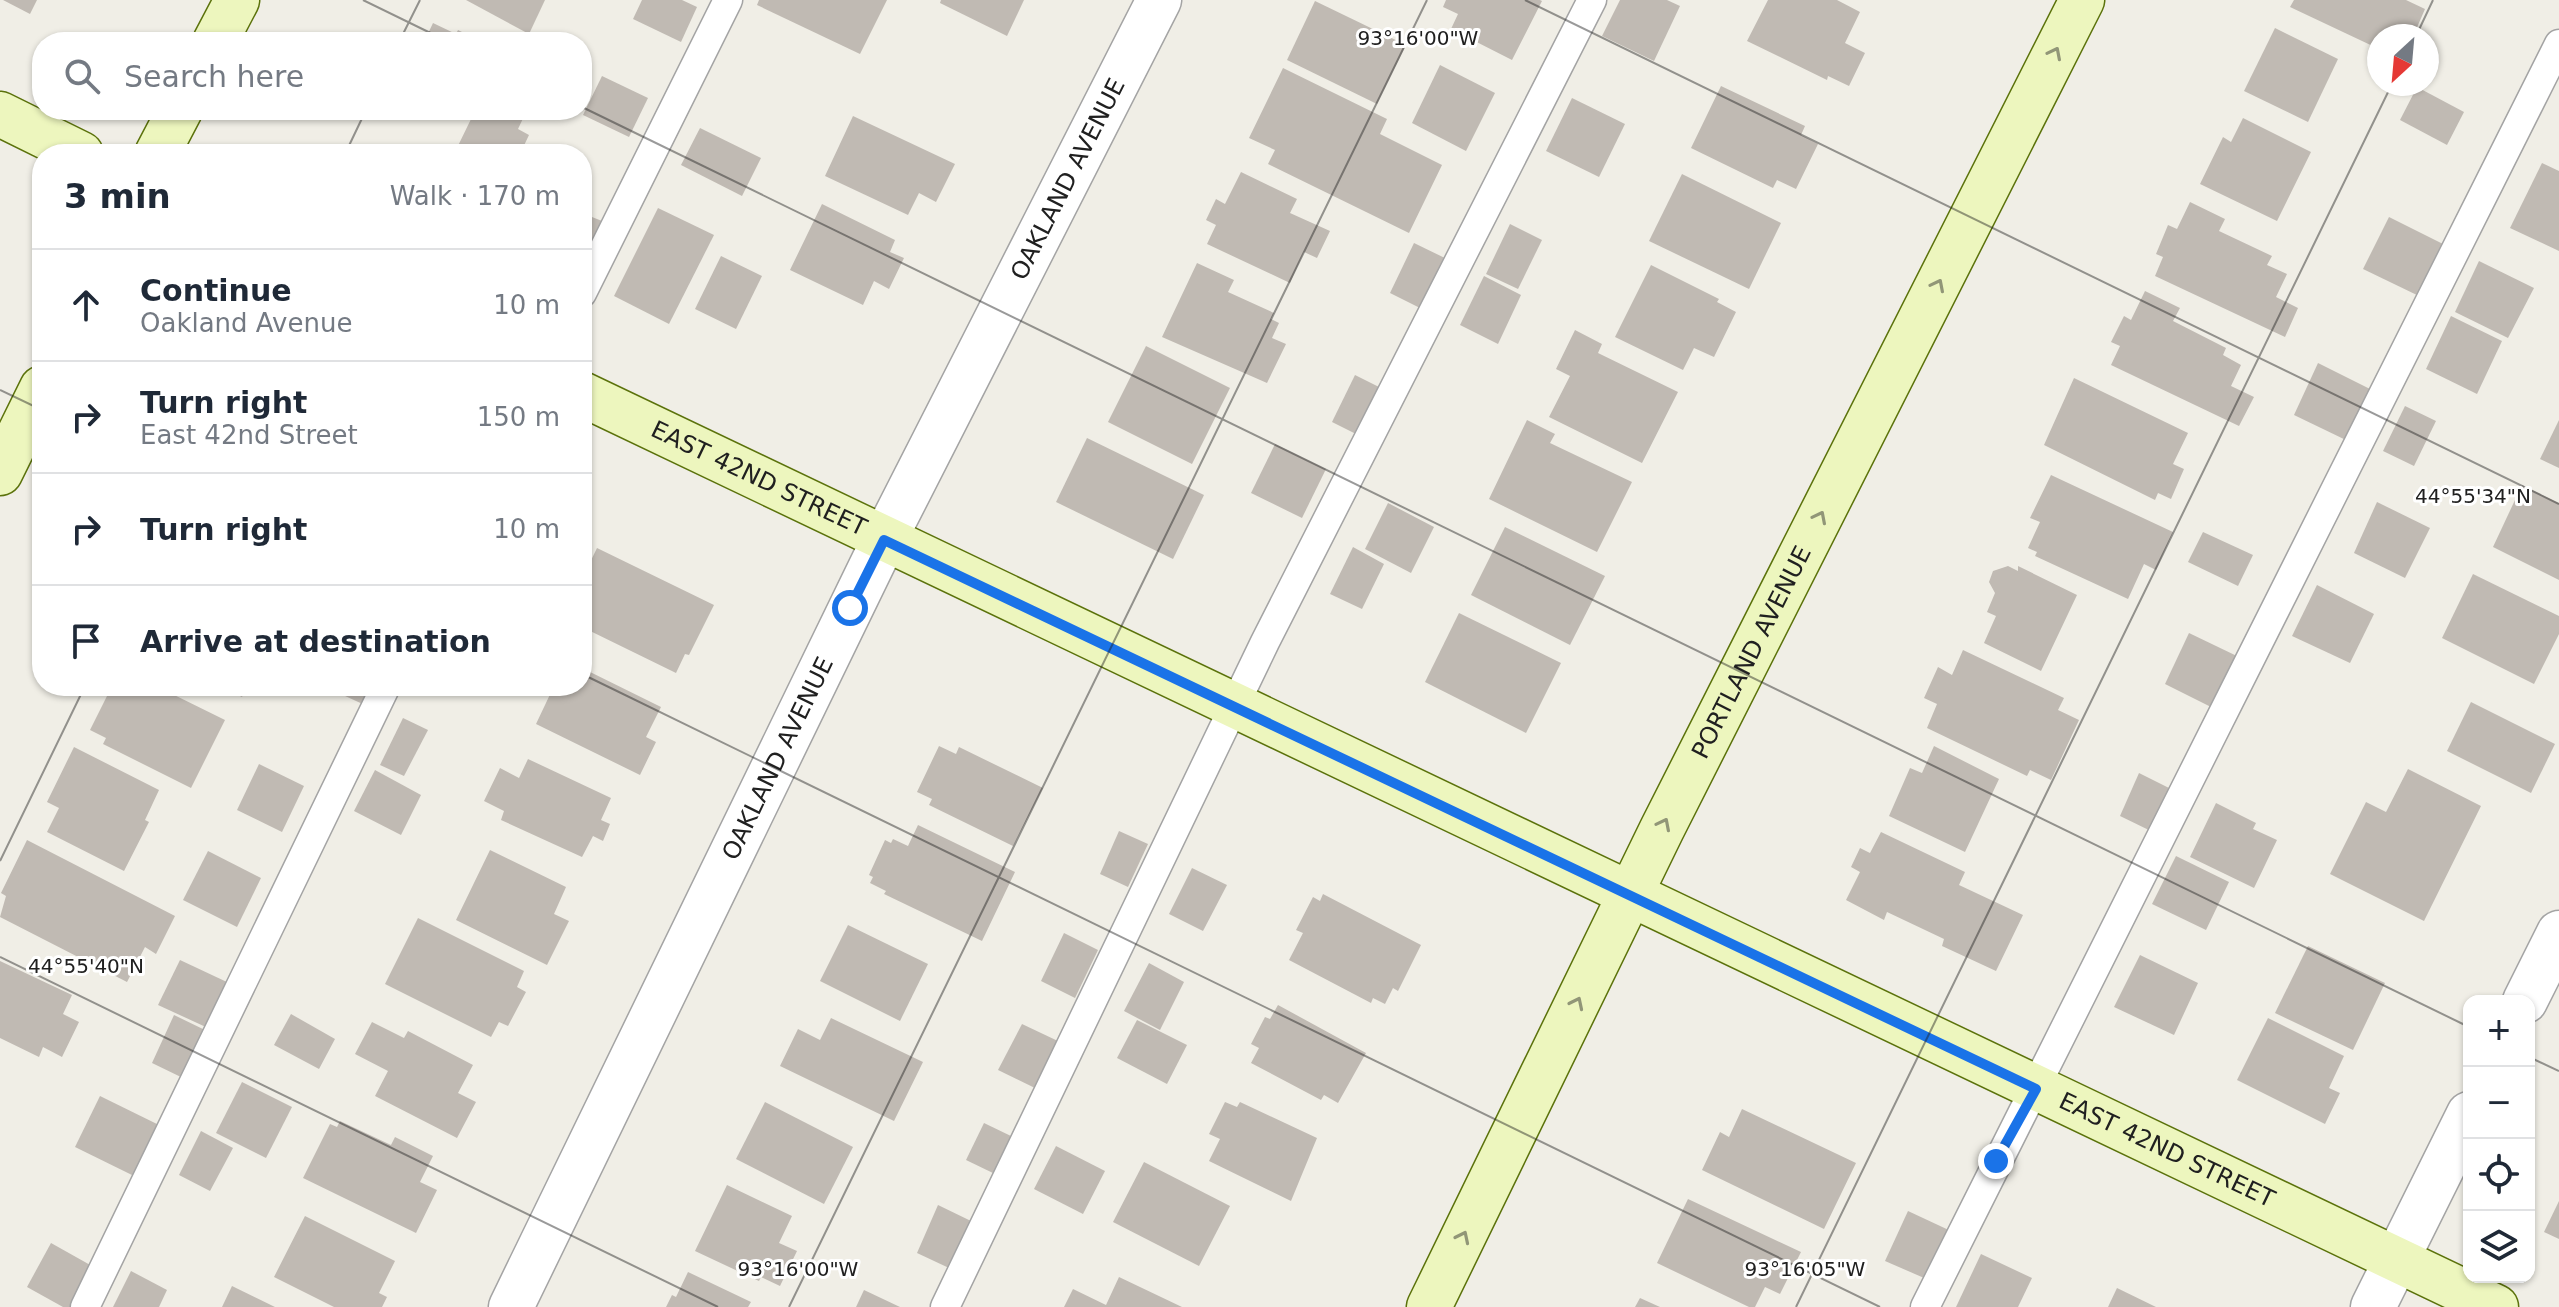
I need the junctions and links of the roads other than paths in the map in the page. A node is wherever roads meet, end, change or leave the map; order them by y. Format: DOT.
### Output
graph roads {
  1 [pos="237,0"];
  2 [pos="728,0"];
  3 [pos="1159,0"];
  4 [pos="1592,0"];
  5 [pos="2082,0"];
  6 [pos="220,32"];
  7 [pos="2559,44"];
  8 [pos="0,114"];
  9 [pos="175,120"];
  10 [pos="61,144"];
  11 [pos="162,144"];
  12 [pos="592,273"];
  13 [pos="592,399"];
  14 [pos="32,408"];
  15 [pos="0,473"];
  16 [pos="884,540"];
  17 [pos="381,696"];
  18 [pos="1235,706"];
  19 [pos="1630,894"];
  20 [pos="2559,933"];
  21 [pos="2528,995"];
  22 [pos="2036,1089"];
  23 [pos="2463,1126"];
  24 [pos="2396,1259"];
  25 [pos="85,1307"];
  26 [pos="511,1307"];
  27 [pos="945,1307"];
  28 [pos="1429,1307"];
  29 [pos="1925,1307"];
  30 [pos="2373,1307"];
  31 [pos="2496,1307"];
  1 -- 6 [label="street"];
  2 -- 12 [label="lane"];
  3 -- 16 [label="street, OAKLAND AVENUE"];
  4 -- 18 [label="lane"];
  19 -- 5 [label="street, PORTLAND AVENUE, one-way"];
  7 -- 22 [label="lane"];
  8 -- 10 [label="street"];
  9 -- 11 [label="street"];
  13 -- 16 [label="street, EAST 42ND STREET"];
  14 -- 15 [label="street"];
  16 -- 18 [label="street, EAST 42ND STREET"];
  16 -- 26 [label="street, OAKLAND AVENUE"];
  17 -- 25 [label="lane"];
  18 -- 19 [label="street, EAST 42ND STREET"];
  18 -- 27 [label="lane"];
  19 -- 22 [label="street, EAST 42ND STREET"];
  28 -- 19 [label="street, PORTLAND AVENUE, one-way"];
  20 -- 21 [label="street"];
  22 -- 24 [label="street, EAST 42ND STREET"];
  22 -- 29 [label="lane"];
  23 -- 24 [label="street"];
  24 -- 30 [label="street"];
  24 -- 31 [label="street, EAST 42ND STREET"];
}
